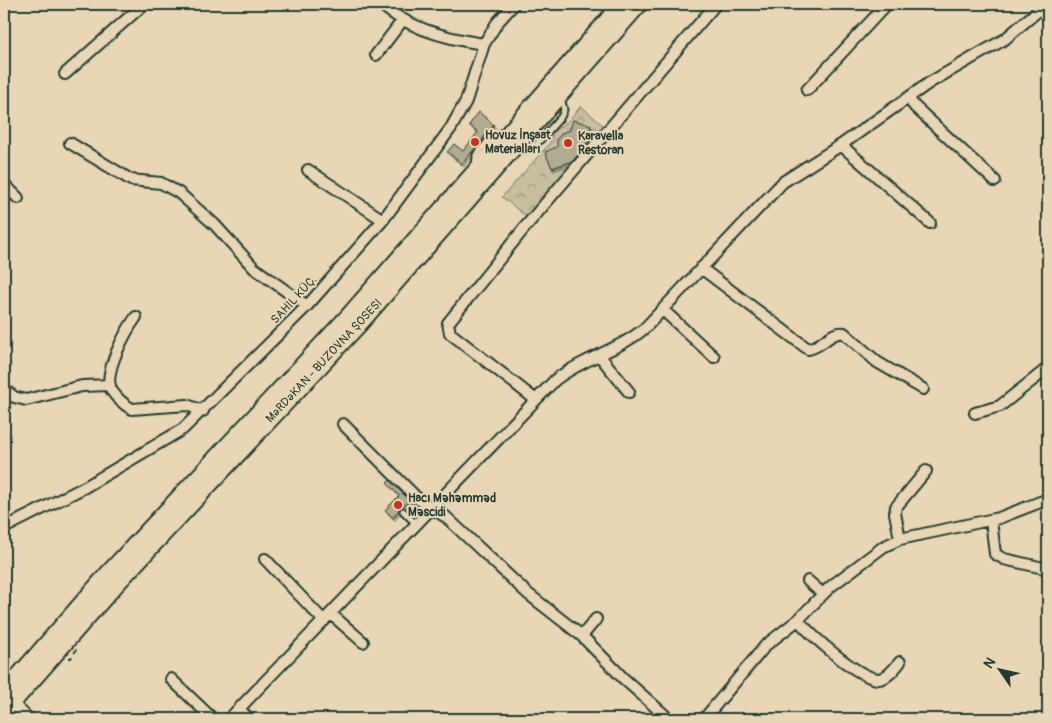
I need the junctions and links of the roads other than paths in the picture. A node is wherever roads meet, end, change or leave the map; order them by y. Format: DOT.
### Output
graph roads {
  1 [pos="144,4"];
  2 [pos="381,4"];
  3 [pos="514,4"];
  4 [pos="622,4"];
  5 [pos="639,4"];
  6 [pos="716,4"];
  7 [pos="887,4"];
  8 [pos="1046,4"];
  9 [pos="402,21"];
  10 [pos="484,44"];
  11 [pos="376,54"];
  12 [pos="65,74"];
  13 [pos="807,90"];
  14 [pos="908,98"];
  15 [pos="70,143"];
  16 [pos="509,144"];
  17 [pos="841,145"];
  18 [pos="308,170"];
  19 [pos="995,181"];
  20 [pos="4,184"];
  21 [pos="18,198"];
  22 [pos="383,220"];
  23 [pos="930,223"];
  24 [pos="701,268"];
  25 [pos="307,306"];
  26 [pos="664,310"];
  27 [pos="136,317"];
  28 [pos="599,356"];
  29 [pos="714,357"];
  30 [pos="1048,368"];
  31 [pos="110,385"];
  32 [pos="4,389"];
  33 [pos="923,389"];
  34 [pos="629,392"];
  35 [pos="536,400"];
  36 [pos="204,411"];
  37 [pos="975,413"];
  38 [pos="343,424"];
  39 [pos="926,471"];
  40 [pos="1048,499"];
  41 [pos="432,508"];
  42 [pos="403,511"];
  43 [pos="991,520"];
  44 [pos="417,524"];
  45 [pos="4,528"];
  46 [pos="900,539"];
  47 [pos="265,559"];
  48 [pos="1048,569"];
  49 [pos="808,581"];
  50 [pos="823,594"];
  51 [pos="327,617"];
  52 [pos="596,619"];
  53 [pos="798,620"];
  54 [pos="582,636"];
  55 [pos="362,642"];
  56 [pos="900,662"];
  57 [pos="170,679"];
  58 [pos="6,703"];
  59 [pos="239,709"];
  60 [pos="29,719"];
  61 [pos="213,719"];
  62 [pos="229,719"];
  63 [pos="249,719"];
  64 [pos="668,719"];
  65 [pos="704,719"];
  1 -- 12 [label="street"];
  2 -- 9 [label="street"];
  3 -- 10 [label="street, SAHIL KÜÇ."];
  4 -- 16 [label="main road, MƏRDƏKAN - BUZOVNA ŞOSESI"];
  5 -- 16 [label="main road, MƏRDƏKAN - BUZOVNA ŞOSESI"];
  6 -- 35 [label="street"];
  7 -- 13 [label="street"];
  8 -- 14 [label="street"];
  9 -- 10 [label="street"];
  9 -- 11 [label="street"];
  10 -- 22 [label="street, SAHIL KÜÇ."];
  14 -- 17 [label="street"];
  14 -- 19 [label="street"];
  15 -- 25 [label="street"];
  16 -- 58 [label="main road, MƏRDƏKAN - BUZOVNA ŞOSESI"];
  16 -- 58 [label="main road, MƏRDƏKAN - BUZOVNA ŞOSESI"];
  17 -- 23 [label="street"];
  17 -- 24 [label="street"];
  18 -- 22 [label="street"];
  20 -- 21 [label="street"];
  22 -- 25 [label="street, SAHIL KÜÇ."];
  24 -- 26 [label="street"];
  24 -- 33 [label="street"];
  25 -- 36 [label="street, SAHIL KÜÇ."];
  26 -- 28 [label="street"];
  26 -- 29 [label="street"];
  27 -- 31 [label="street"];
  28 -- 34 [label="street"];
  28 -- 35 [label="street"];
  30 -- 37 [label="street"];
  31 -- 32 [label="street"];
  31 -- 36 [label="street"];
  35 -- 41 [label="street"];
  36 -- 45 [label="street, SAHIL KÜÇ."];
  38 -- 41 [label="street"];
  39 -- 46 [label="street"];
  40 -- 43 [label="street"];
  41 -- 44 [label="street"];
  41 -- 54 [label="street"];
  42 -- 44 [label="lane"];
  43 -- 46 [label="street"];
  43 -- 48 [label="street"];
  44 -- 51 [label="street"];
  46 -- 50 [label="street"];
  47 -- 51 [label="street"];
  49 -- 50 [label="street"];
  50 -- 53 [label="street"];
  51 -- 55 [label="street"];
  51 -- 59 [label="street"];
  52 -- 54 [label="street"];
  53 -- 56 [label="street"];
  53 -- 65 [label="street"];
  54 -- 64 [label="street"];
  57 -- 61 [label="street"];
  58 -- 60 [label="street"];
  59 -- 62 [label="street"];
  59 -- 63 [label="street"];
}
